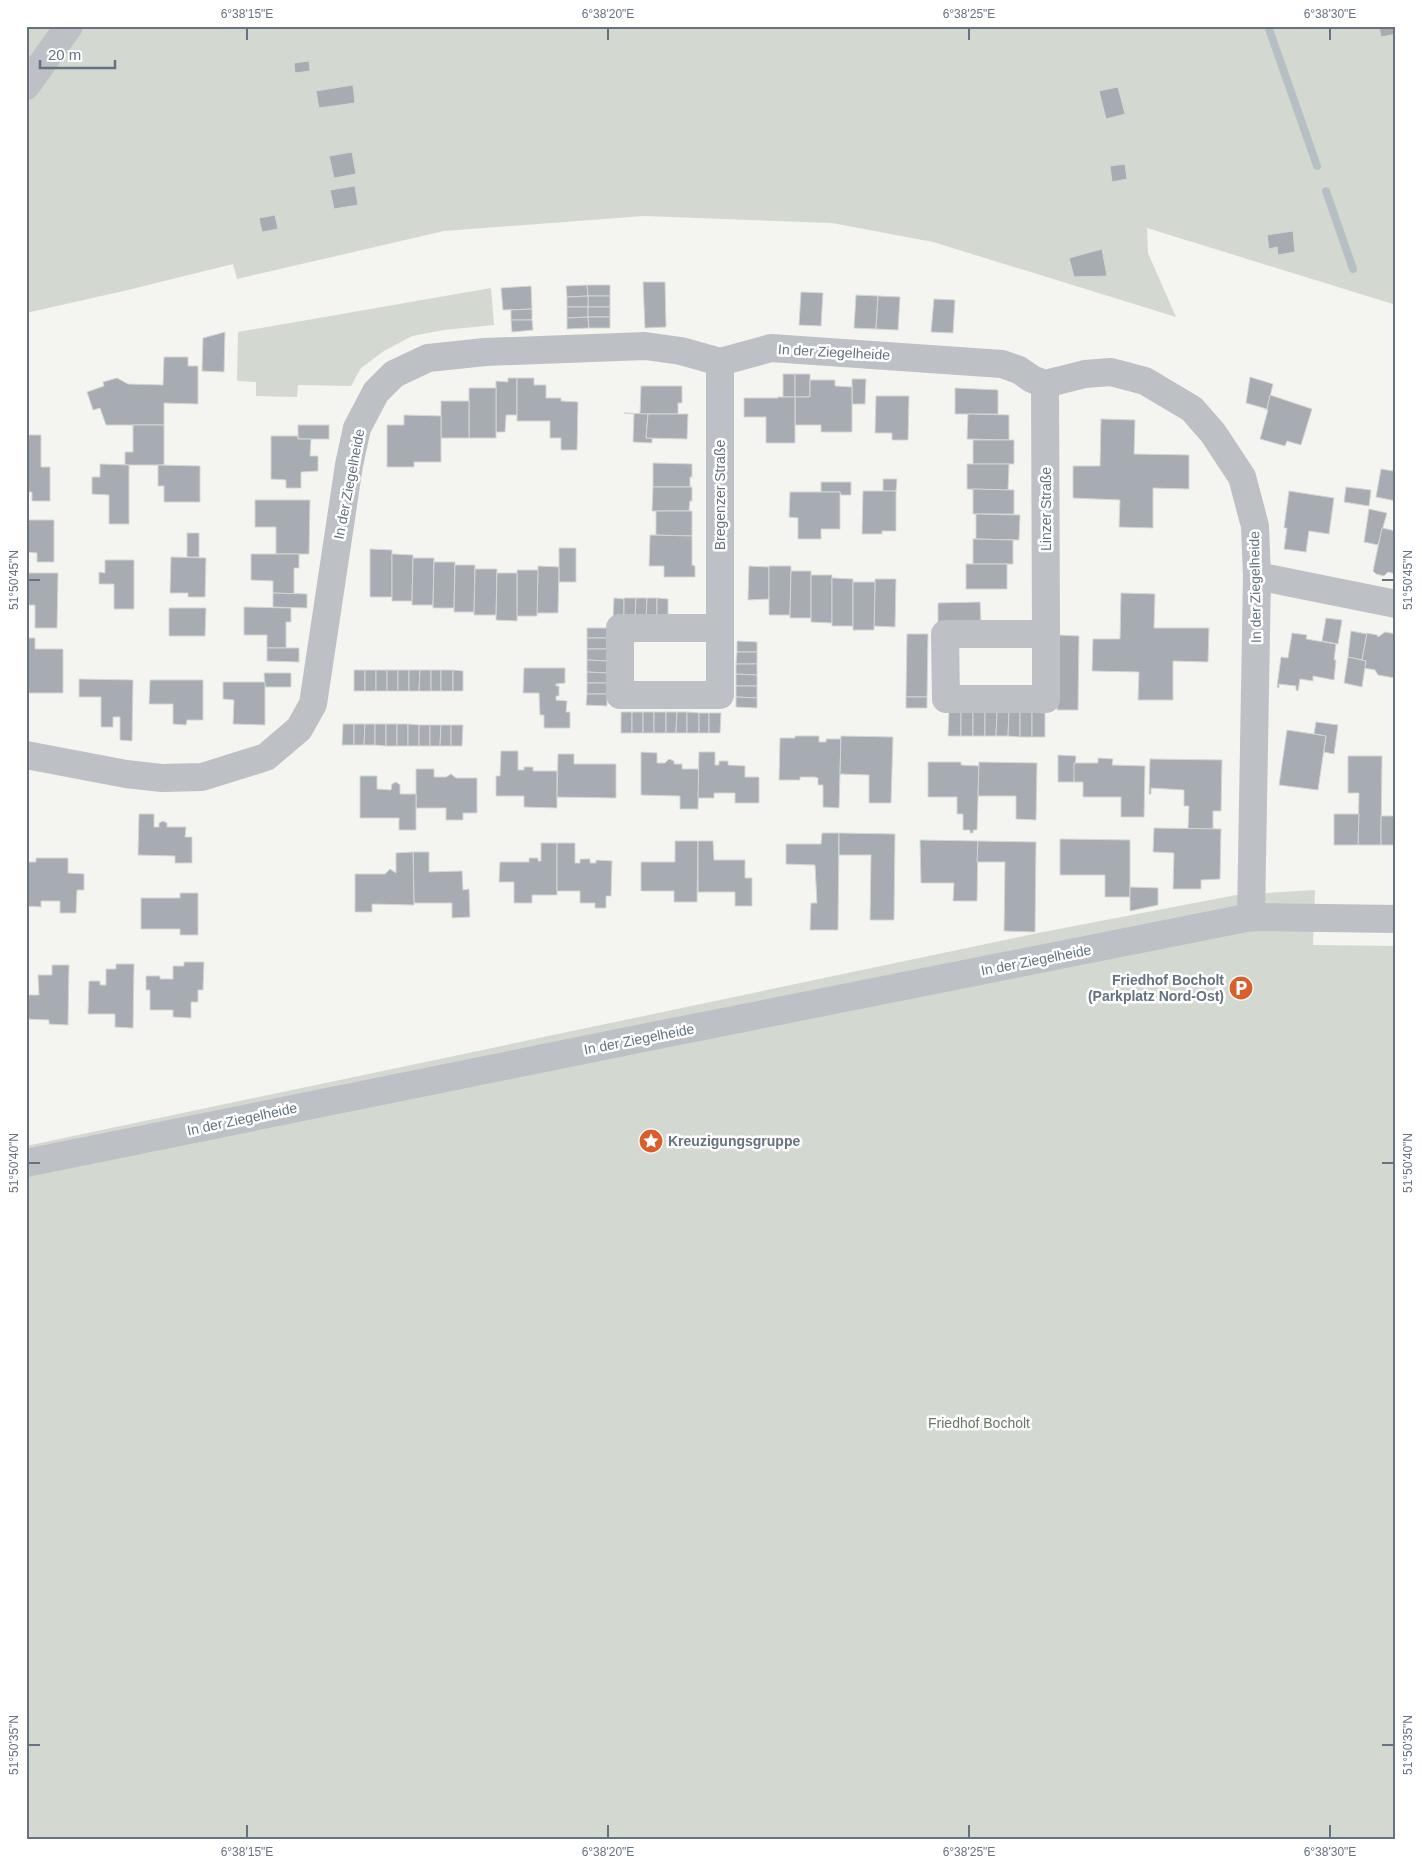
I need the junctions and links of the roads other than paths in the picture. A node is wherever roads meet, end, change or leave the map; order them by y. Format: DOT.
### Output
graph roads {
  1 [pos="69,26"];
  2 [pos="26,86"];
  3 [pos="720,362"];
  4 [pos="1045,384"];
  5 [pos="1257,576"];
  6 [pos="1396,604"];
  7 [pos="720,628"];
  8 [pos="1046,634"];
  9 [pos="26,755"];
  10 [pos="1252,917"];
  11 [pos="1396,919"];
  12 [pos="26,1164"];
  1 -- 2 [label="street"];
  3 -- 4 [label="street, In der Ziegelheide"];
  3 -- 7 [label="street, Bregenzer Straße"];
  3 -- 9 [label="street, In der Ziegelheide"];
  4 -- 5 [label="street, In der Ziegelheide"];
  4 -- 8 [label="street, Linzer Straße"];
  5 -- 6 [label="street"];
  5 -- 10 [label="street, In der Ziegelheide"];
  10 -- 11 [label="street, In der Ziegelheide"];
  10 -- 12 [label="street, In der Ziegelheide"];
}
